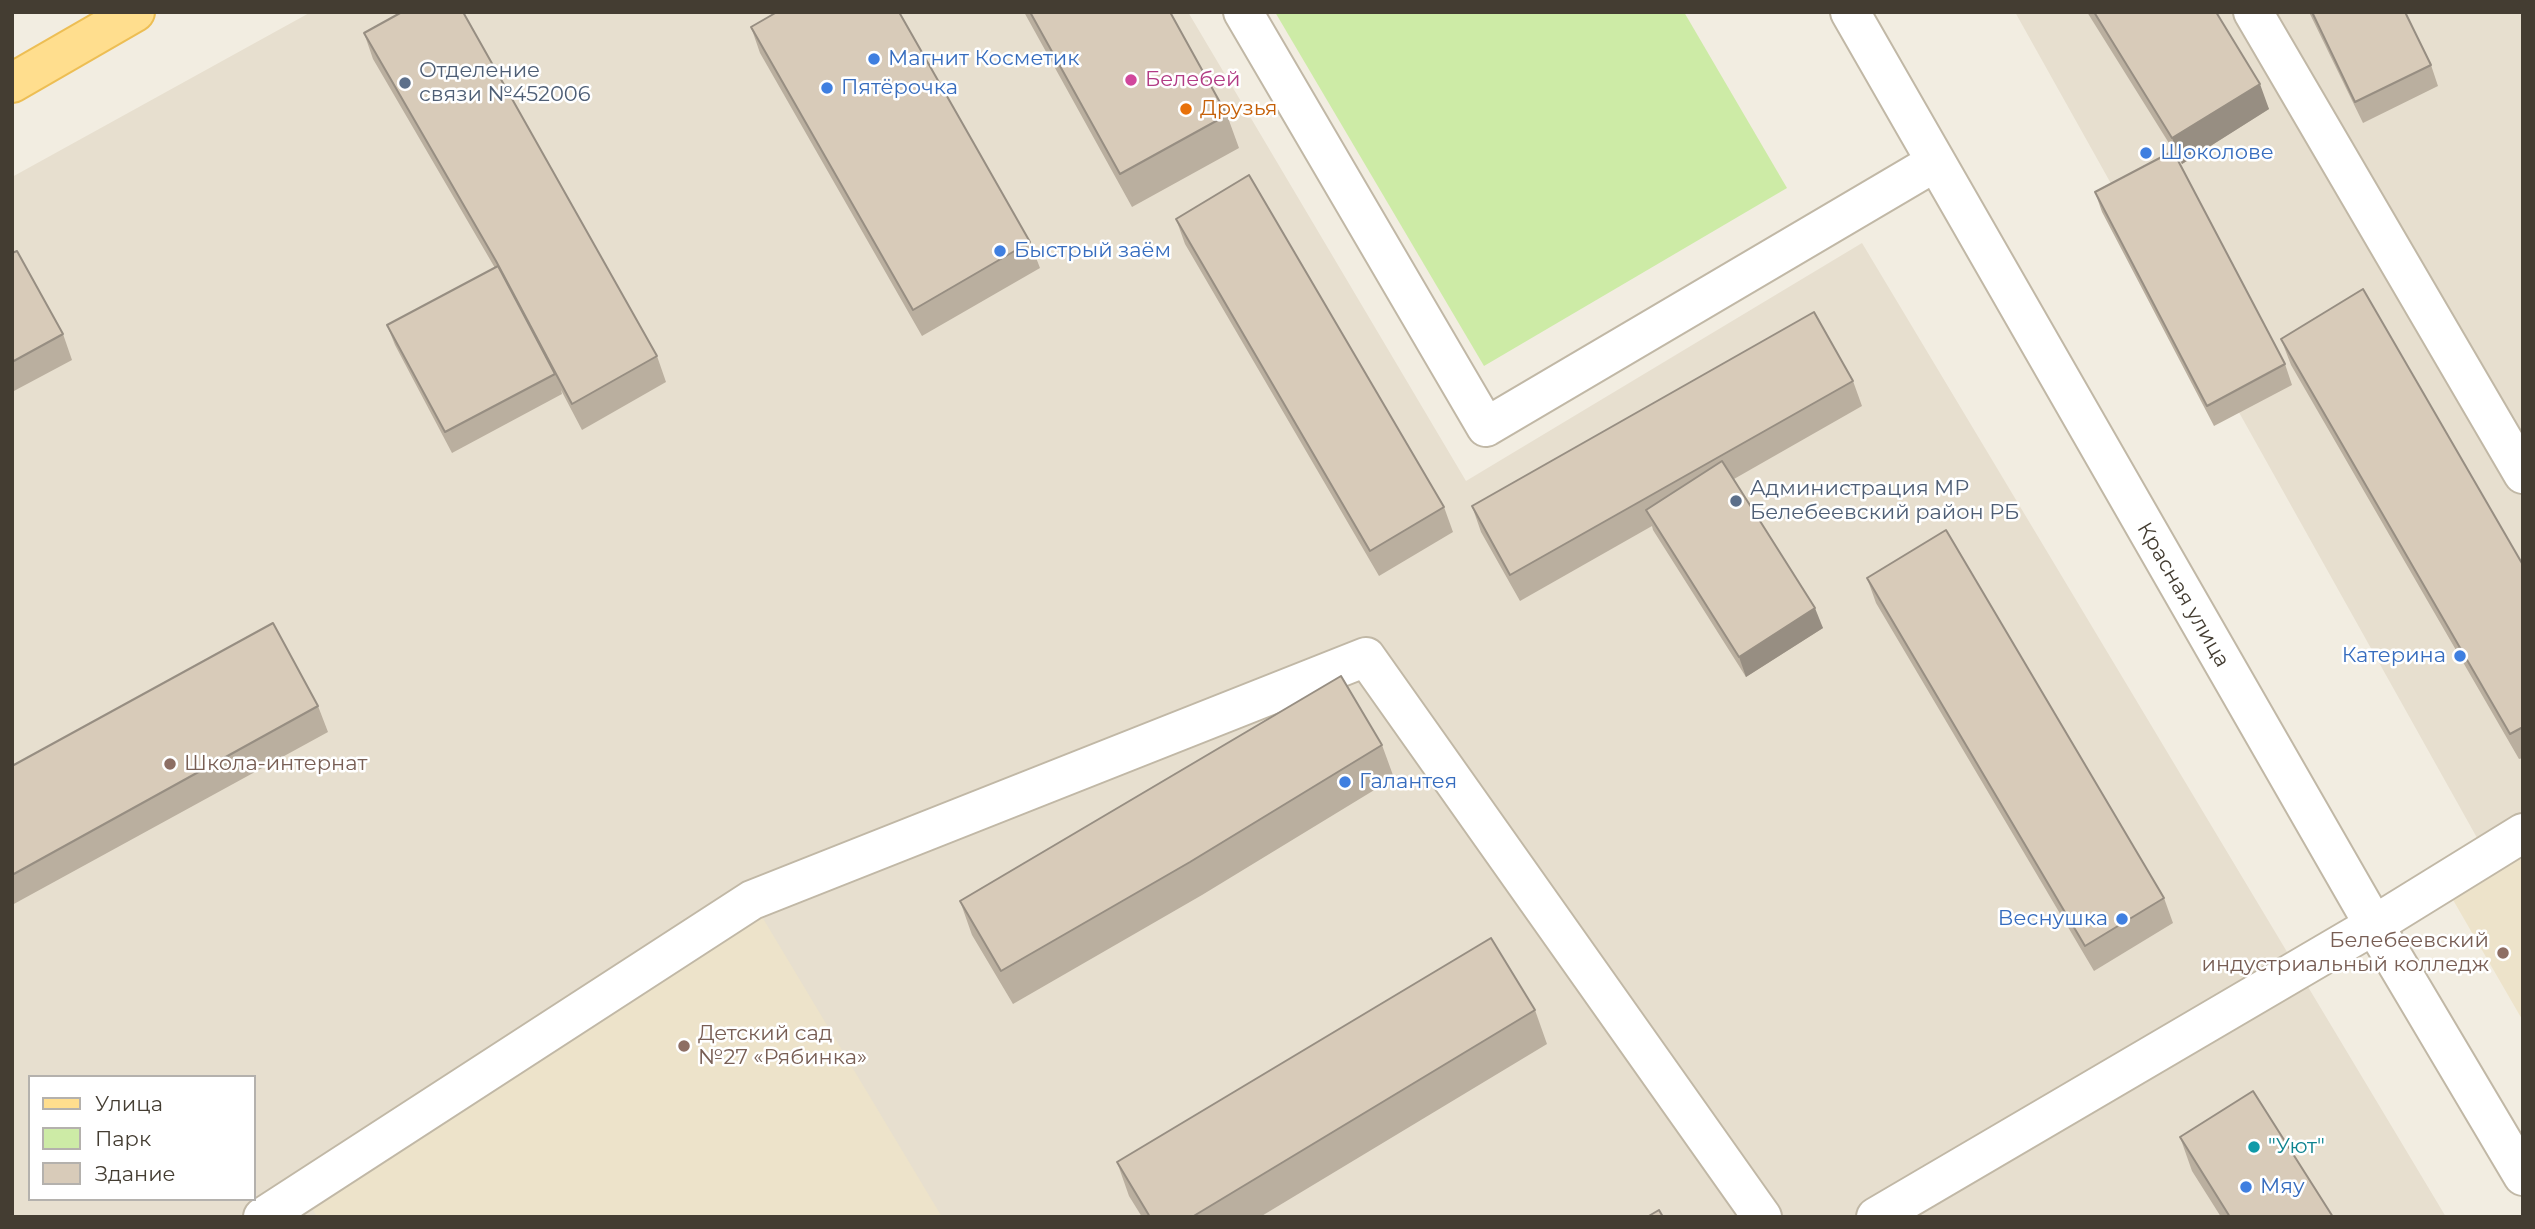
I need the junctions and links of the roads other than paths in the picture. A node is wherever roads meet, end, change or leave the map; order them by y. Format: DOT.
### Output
graph roads {
  1 [pos="135,12"];
  2 [pos="1243,12"];
  3 [pos="1850,12"];
  4 [pos="2253,12"];
  5 [pos="12,83"];
  6 [pos="1934,163"];
  7 [pos="2523,474"];
  8 [pos="2523,833"];
  9 [pos="2374,925"];
  10 [pos="2523,1175"];
  11 [pos="263,1217"];
  12 [pos="1762,1217"];
  13 [pos="1876,1217"];
  1 -- 5 [label="main road"];
  2 -- 6 [label="street"];
  3 -- 6 [label="street, Красная улица"];
  4 -- 7 [label="street"];
  6 -- 9 [label="street, Красная улица"];
  8 -- 9 [label="street"];
  9 -- 10 [label="street, Красная улица"];
  9 -- 13 [label="street"];
  11 -- 12 [label="street"];
}
